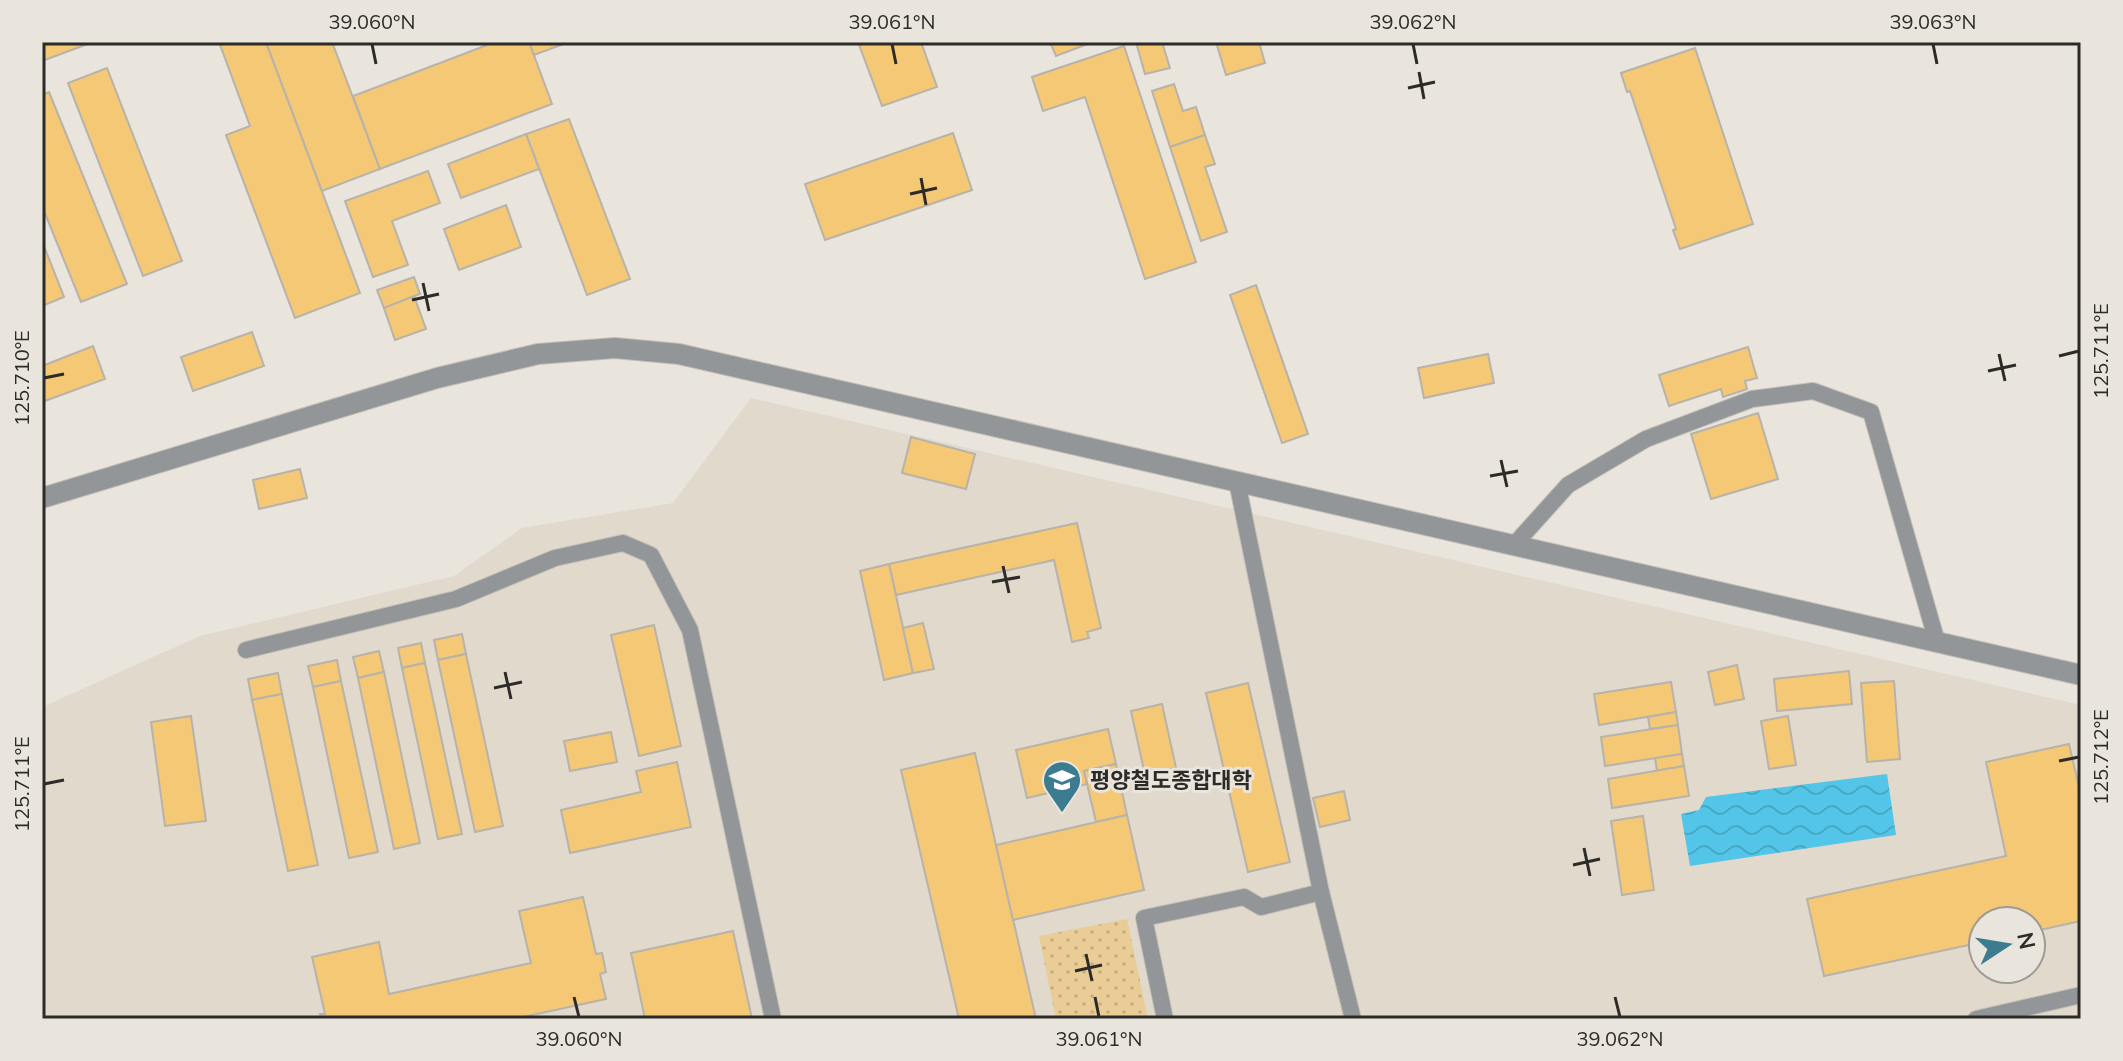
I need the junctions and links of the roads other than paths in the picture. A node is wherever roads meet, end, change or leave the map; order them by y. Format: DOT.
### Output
graph roads {
  1 [pos="1237,482"];
  2 [pos="42,498"];
  3 [pos="1514,545"];
  4 [pos="1937,642"];
  5 [pos="246,650"];
  6 [pos="2081,675"];
  7 [pos="1321,892"];
  8 [pos="2081,995"];
  9 [pos="773,1019"];
  10 [pos="1165,1019"];
  11 [pos="1353,1019"];
  12 [pos="1976,1019"];
  1 -- 2 [label="street"];
  1 -- 3 [label="street"];
  1 -- 7 [label="lane"];
  3 -- 4 [label="street"];
  3 -- 4 [label="lane"];
  4 -- 6 [label="street"];
  5 -- 9 [label="lane"];
  7 -- 10 [label="lane"];
  7 -- 11 [label="lane"];
  8 -- 12 [label="lane"];
}
